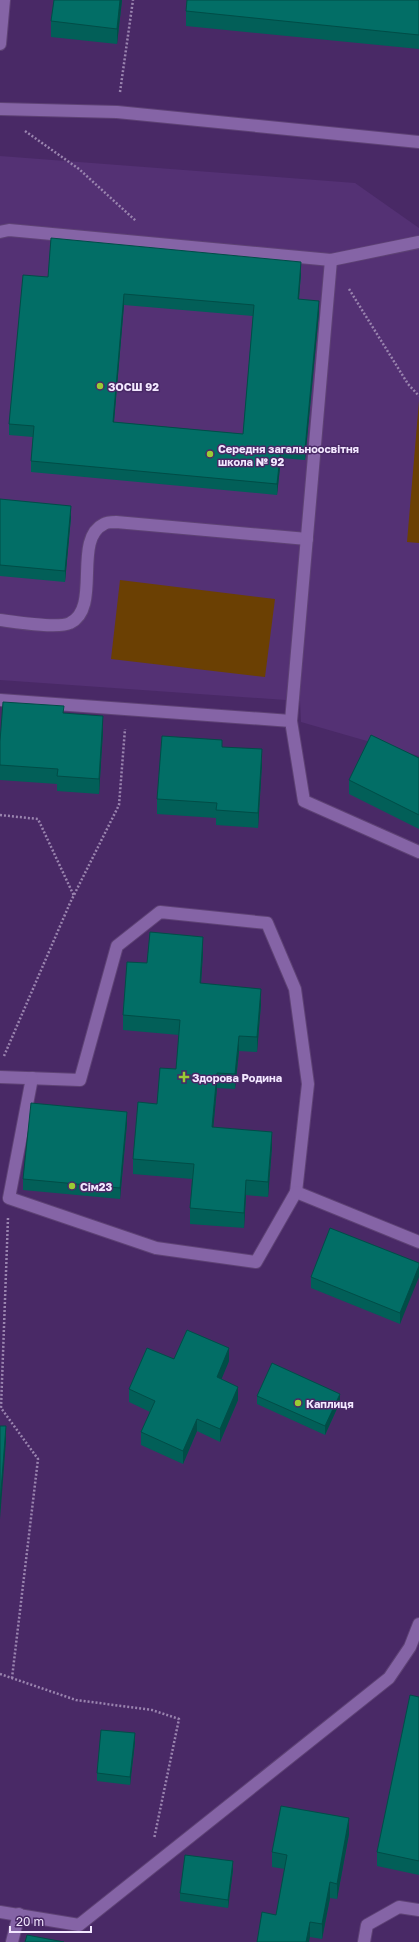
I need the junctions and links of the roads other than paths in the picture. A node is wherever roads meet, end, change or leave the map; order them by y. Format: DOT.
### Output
graph roads {
  1 [pos="4,0"];
  2 [pos="0,44"];
  3 [pos="0,110"];
  4 [pos="419,142"];
  5 [pos="0,232"];
  6 [pos="419,242"];
  7 [pos="331,260"];
  8 [pos="307,539"];
  9 [pos="0,620"];
  10 [pos="0,700"];
  11 [pos="291,721"];
  12 [pos="419,852"];
  13 [pos="0,1077"];
  14 [pos="32,1078"];
  15 [pos="296,1192"];
  16 [pos="419,1242"];
  17 [pos="419,1624"];
  18 [pos="419,1910"];
  19 [pos="0,1912"];
  20 [pos="19,1914"];
  21 [pos="12,1942"];
  22 [pos="364,1942"];
  1 -- 2 [label="lane"];
  3 -- 4 [label="lane"];
  5 -- 7 [label="lane"];
  6 -- 7 [label="lane"];
  7 -- 8 [label="lane"];
  8 -- 9 [label="lane"];
  8 -- 11 [label="lane"];
  10 -- 11 [label="lane"];
  11 -- 12 [label="lane"];
  13 -- 14 [label="lane"];
  14 -- 15 [label="lane"];
  14 -- 15 [label="lane"];
  15 -- 16 [label="lane"];
  17 -- 20 [label="lane"];
  18 -- 22 [label="lane"];
  19 -- 20 [label="lane"];
  20 -- 21 [label="lane"];
}
